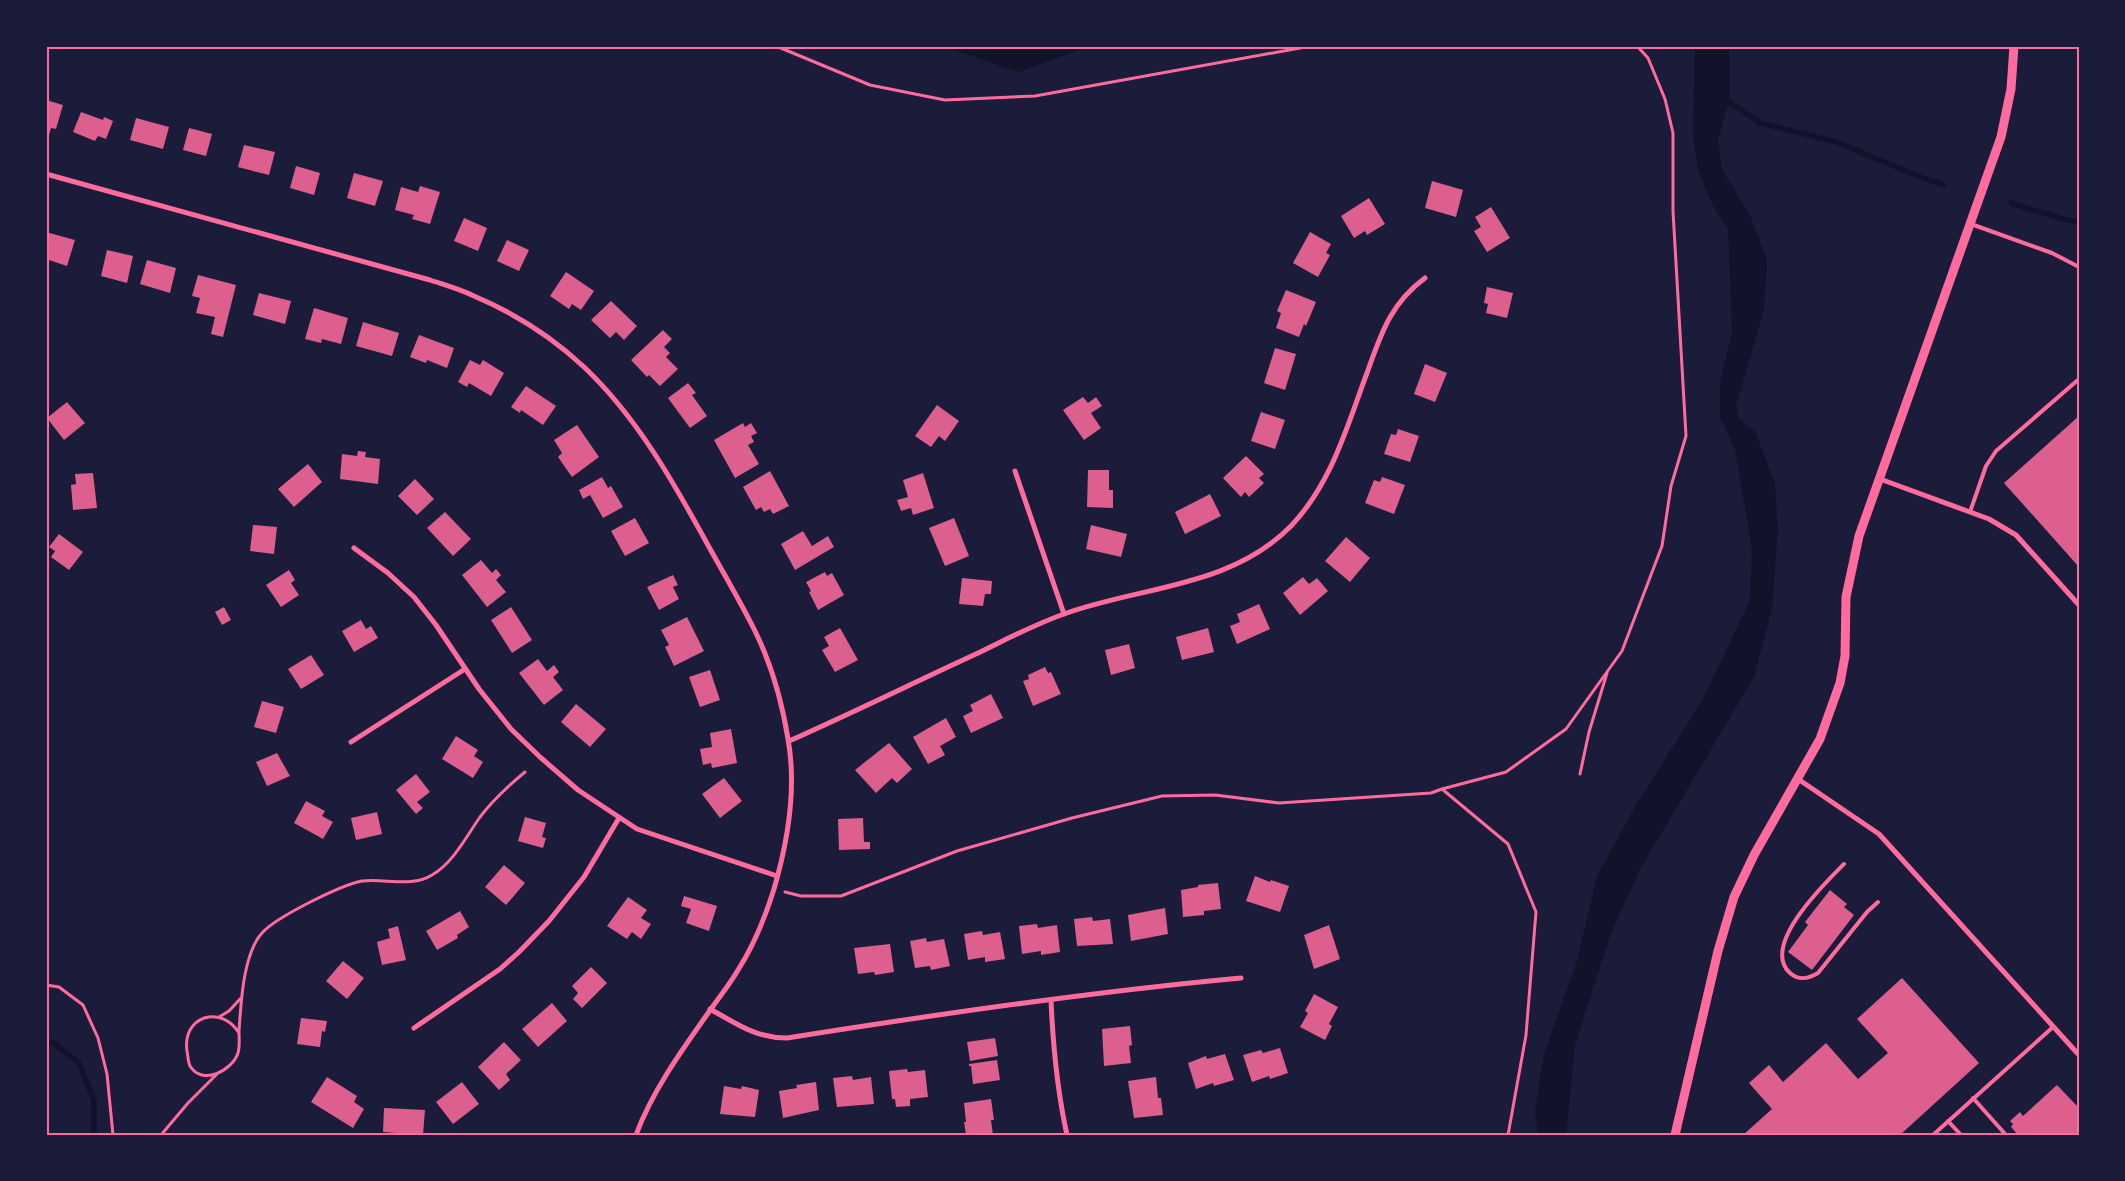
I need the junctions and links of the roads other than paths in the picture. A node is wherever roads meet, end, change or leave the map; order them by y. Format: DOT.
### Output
graph roads {
  1 [pos="2014,46"];
  2 [pos="46,174"];
  3 [pos="1971,224"];
  4 [pos="2079,267"];
  5 [pos="1424,278"];
  6 [pos="2079,378"];
  7 [pos="1015,471"];
  8 [pos="1880,479"];
  9 [pos="1970,512"];
  10 [pos="354,548"];
  11 [pos="2079,605"];
  12 [pos="1064,614"];
  13 [pos="465,669"];
  14 [pos="789,740"];
  15 [pos="351,742"];
  16 [pos="1798,779"];
  17 [pos="619,818"];
  18 [pos="1844,864"];
  19 [pos="778,876"];
  20 [pos="1878,902"];
  21 [pos="1241,978"];
  22 [pos="1051,1000"];
  23 [pos="710,1009"];
  24 [pos="2053,1027"];
  25 [pos="414,1028"];
  26 [pos="2079,1055"];
  27 [pos="1974,1098"];
  28 [pos="1948,1121"];
  29 [pos="636,1135"];
  30 [pos="1067,1135"];
  31 [pos="1675,1135"];
  32 [pos="1933,1135"];
  33 [pos="1961,1135"];
  34 [pos="2006,1135"];
  1 -- 3 [label="street"];
  2 -- 14 [label="street"];
  3 -- 4 [label="lane"];
  3 -- 8 [label="street"];
  5 -- 12 [label="street"];
  6 -- 9 [label="lane"];
  7 -- 12 [label="street"];
  8 -- 9 [label="street"];
  8 -- 16 [label="street"];
  9 -- 11 [label="street"];
  10 -- 13 [label="street"];
  12 -- 14 [label="street"];
  13 -- 15 [label="street"];
  13 -- 17 [label="street"];
  14 -- 19 [label="street"];
  16 -- 24 [label="street"];
  16 -- 31 [label="street"];
  17 -- 19 [label="street"];
  17 -- 25 [label="street"];
  18 -- 20 [label="lane"];
  19 -- 23 [label="street"];
  21 -- 22 [label="street"];
  22 -- 23 [label="street"];
  22 -- 30 [label="street"];
  23 -- 29 [label="street"];
  24 -- 26 [label="street"];
  24 -- 27 [label="lane"];
  27 -- 28 [label="lane"];
  27 -- 34 [label="lane"];
  28 -- 32 [label="lane"];
  28 -- 33 [label="lane"];
}
